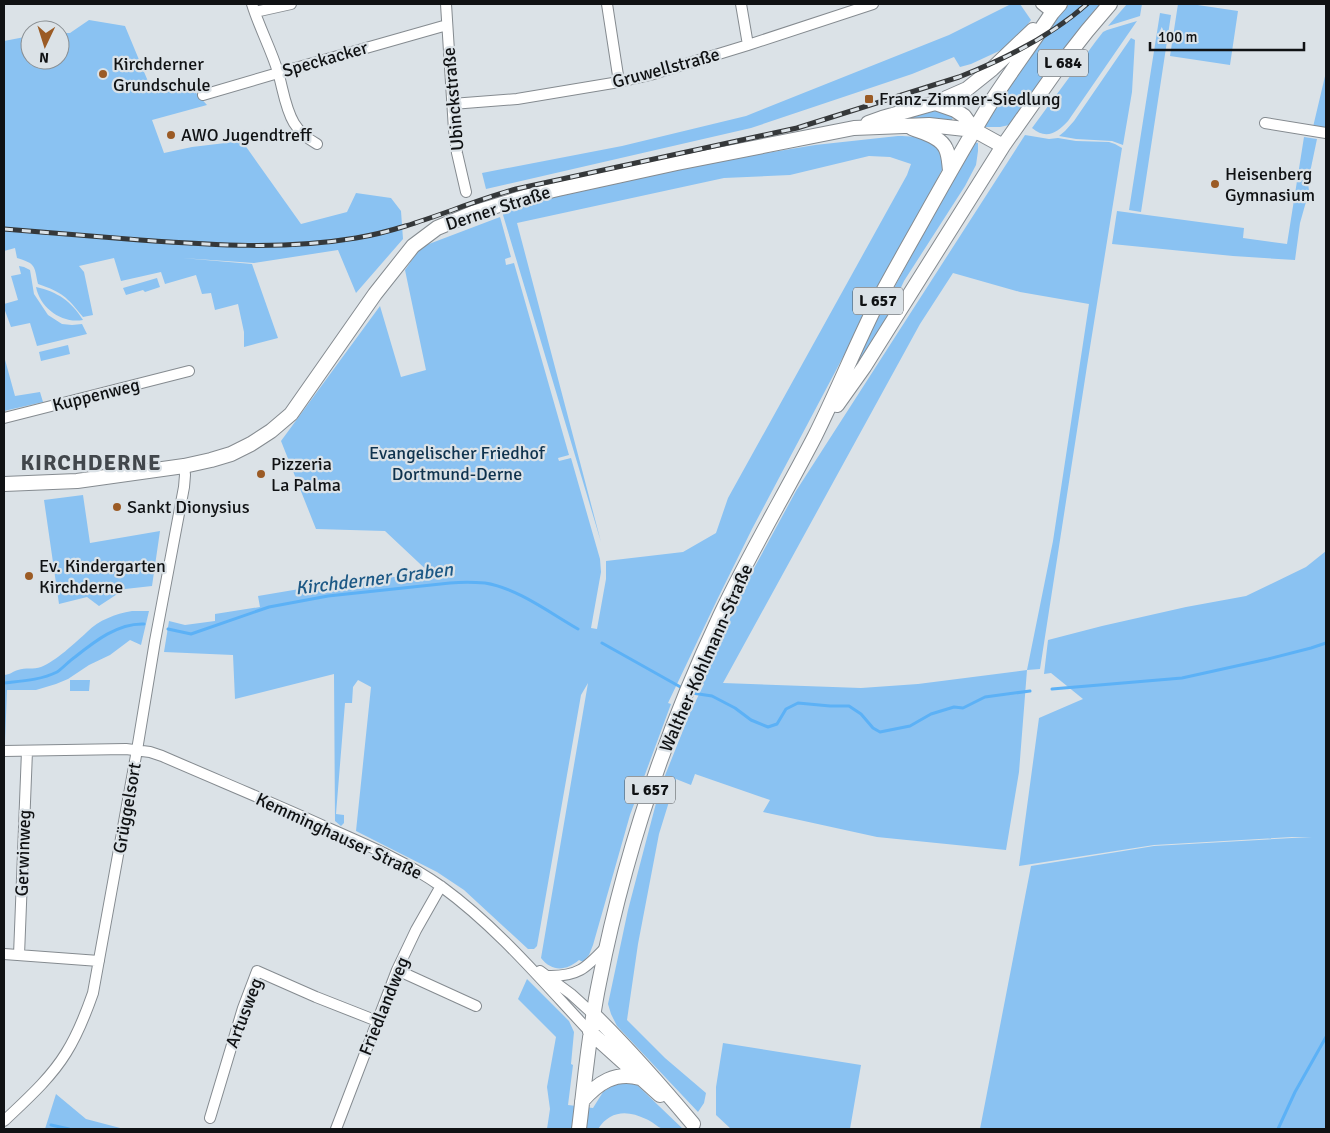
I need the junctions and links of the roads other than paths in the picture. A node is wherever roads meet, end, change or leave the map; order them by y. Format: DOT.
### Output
graph roads {
  1 [pos="291,4"];
  2 [pos="446,4"];
  3 [pos="607,4"];
  4 [pos="741,4"];
  5 [pos="873,4"];
  6 [pos="1041,4"];
  7 [pos="1110,4"];
  8 [pos="253,8"];
  9 [pos="1056,8"];
  10 [pos="447,25"];
  11 [pos="748,45"];
  12 [pos="278,73"];
  13 [pos="619,82"];
  14 [pos="203,95"];
  15 [pos="452,104"];
  16 [pos="935,104"];
  17 [pos="1264,123"];
  18 [pos="906,126"];
  19 [pos="854,128"];
  20 [pos="974,130"];
  21 [pos="1326,133"];
  22 [pos="317,144"];
  23 [pos="1003,146"];
  24 [pos="950,170"];
  25 [pos="466,192"];
  26 [pos="189,371"];
  27 [pos="4,418"];
  28 [pos="815,436"];
  29 [pos="184,466"];
  30 [pos="4,484"];
  31 [pos="137,750"];
  32 [pos="4,751"];
  33 [pos="27,751"];
  34 [pos="441,886"];
  35 [pos="606,947"];
  36 [pos="4,954"];
  37 [pos="19,955"];
  38 [pos="521,957"];
  39 [pos="99,961"];
  40 [pos="397,970"];
  41 [pos="547,976"];
  42 [pos="476,1006"];
  43 [pos="593,1014"];
  44 [pos="377,1021"];
  45 [pos="590,1032"];
  46 [pos="640,1078"];
  47 [pos="582,1101"];
  48 [pos="210,1118"];
  49 [pos="4,1121"];
  50 [pos="696,1127"];
  51 [pos="336,1129"];
  52 [pos="579,1129"];
  1 -- 8 [label="street"];
  2 -- 10 [label="street, Ubinckstraße"];
  3 -- 13 [label="street"];
  4 -- 11 [label="street"];
  5 -- 11 [label="street, Gruwellstraße"];
  6 -- 9 [label="street"];
  7 -- 23 [label="main road, L 684"];
  8 -- 12 [label="street"];
  9 -- 16 [label="main road"];
  9 -- 20 [label="main road, L 684"];
  10 -- 12 [label="street, Speckacker"];
  10 -- 15 [label="street, Ubinckstraße"];
  11 -- 13 [label="street, Gruwellstraße"];
  12 -- 14 [label="street, Speckacker"];
  12 -- 22 [label="street"];
  13 -- 15 [label="street, Gruwellstraße"];
  15 -- 25 [label="street, Ubinckstraße"];
  16 -- 19 [label="main road"];
  16 -- 20 [label="main road"];
  17 -- 21 [label="street"];
  18 -- 19 [label="main road, Derner Straße"];
  18 -- 20 [label="main road, Derner Straße"];
  18 -- 24 [label="main road"];
  19 -- 29 [label="main road, Derner Straße"];
  20 -- 23 [label="main road"];
  20 -- 24 [label="main road, Walther-Kohlmann-Straße / L 657"];
  23 -- 28 [label="main road, Walther-Kohlmann-Straße / L 657"];
  24 -- 28 [label="main road, Walther-Kohlmann-Straße / L 657"];
  26 -- 27 [label="street, Kuppenweg"];
  28 -- 35 [label="main road, Walther-Kohlmann-Straße / L 657"];
  29 -- 30 [label="main road, Derner Straße"];
  29 -- 31 [label="street, Grüggelsort"];
  31 -- 33 [label="street, Kemminghauser Straße"];
  31 -- 34 [label="street, Kemminghauser Straße"];
  31 -- 39 [label="street, Grüggelsort"];
  32 -- 33 [label="street, Kemminghauser Straße"];
  33 -- 37 [label="street, Gerwinweg"];
  34 -- 38 [label="street, Kemminghauser Straße"];
  34 -- 40 [label="street, Friedlandweg"];
  35 -- 41 [label="street"];
  35 -- 43 [label="main road, Walther-Kohlmann-Straße / L 657"];
  36 -- 37 [label="street"];
  37 -- 39 [label="street"];
  38 -- 41 [label="street, Kemminghauser Straße"];
  38 -- 45 [label="street, Kemminghauser Straße"];
  39 -- 49 [label="street, Grüggelsort"];
  40 -- 42 [label="street"];
  40 -- 44 [label="street, Friedlandweg"];
  41 -- 43 [label="street, Kemminghauser Straße"];
  43 -- 45 [label="main road, Walther-Kohlmann-Straße / L 657"];
  43 -- 50 [label="main road, Kemminghauser Straße"];
  44 -- 48 [label="street, Artusweg"];
  44 -- 51 [label="street, Friedlandweg"];
  45 -- 46 [label="main road, Kemminghauser Straße"];
  45 -- 47 [label="main road, Walther-Kohlmann-Straße"];
  46 -- 47 [label="main road"];
  46 -- 50 [label="main road, Kemminghauser Straße"];
  47 -- 52 [label="main road, Walther-Kohlmann-Straße"];
}
